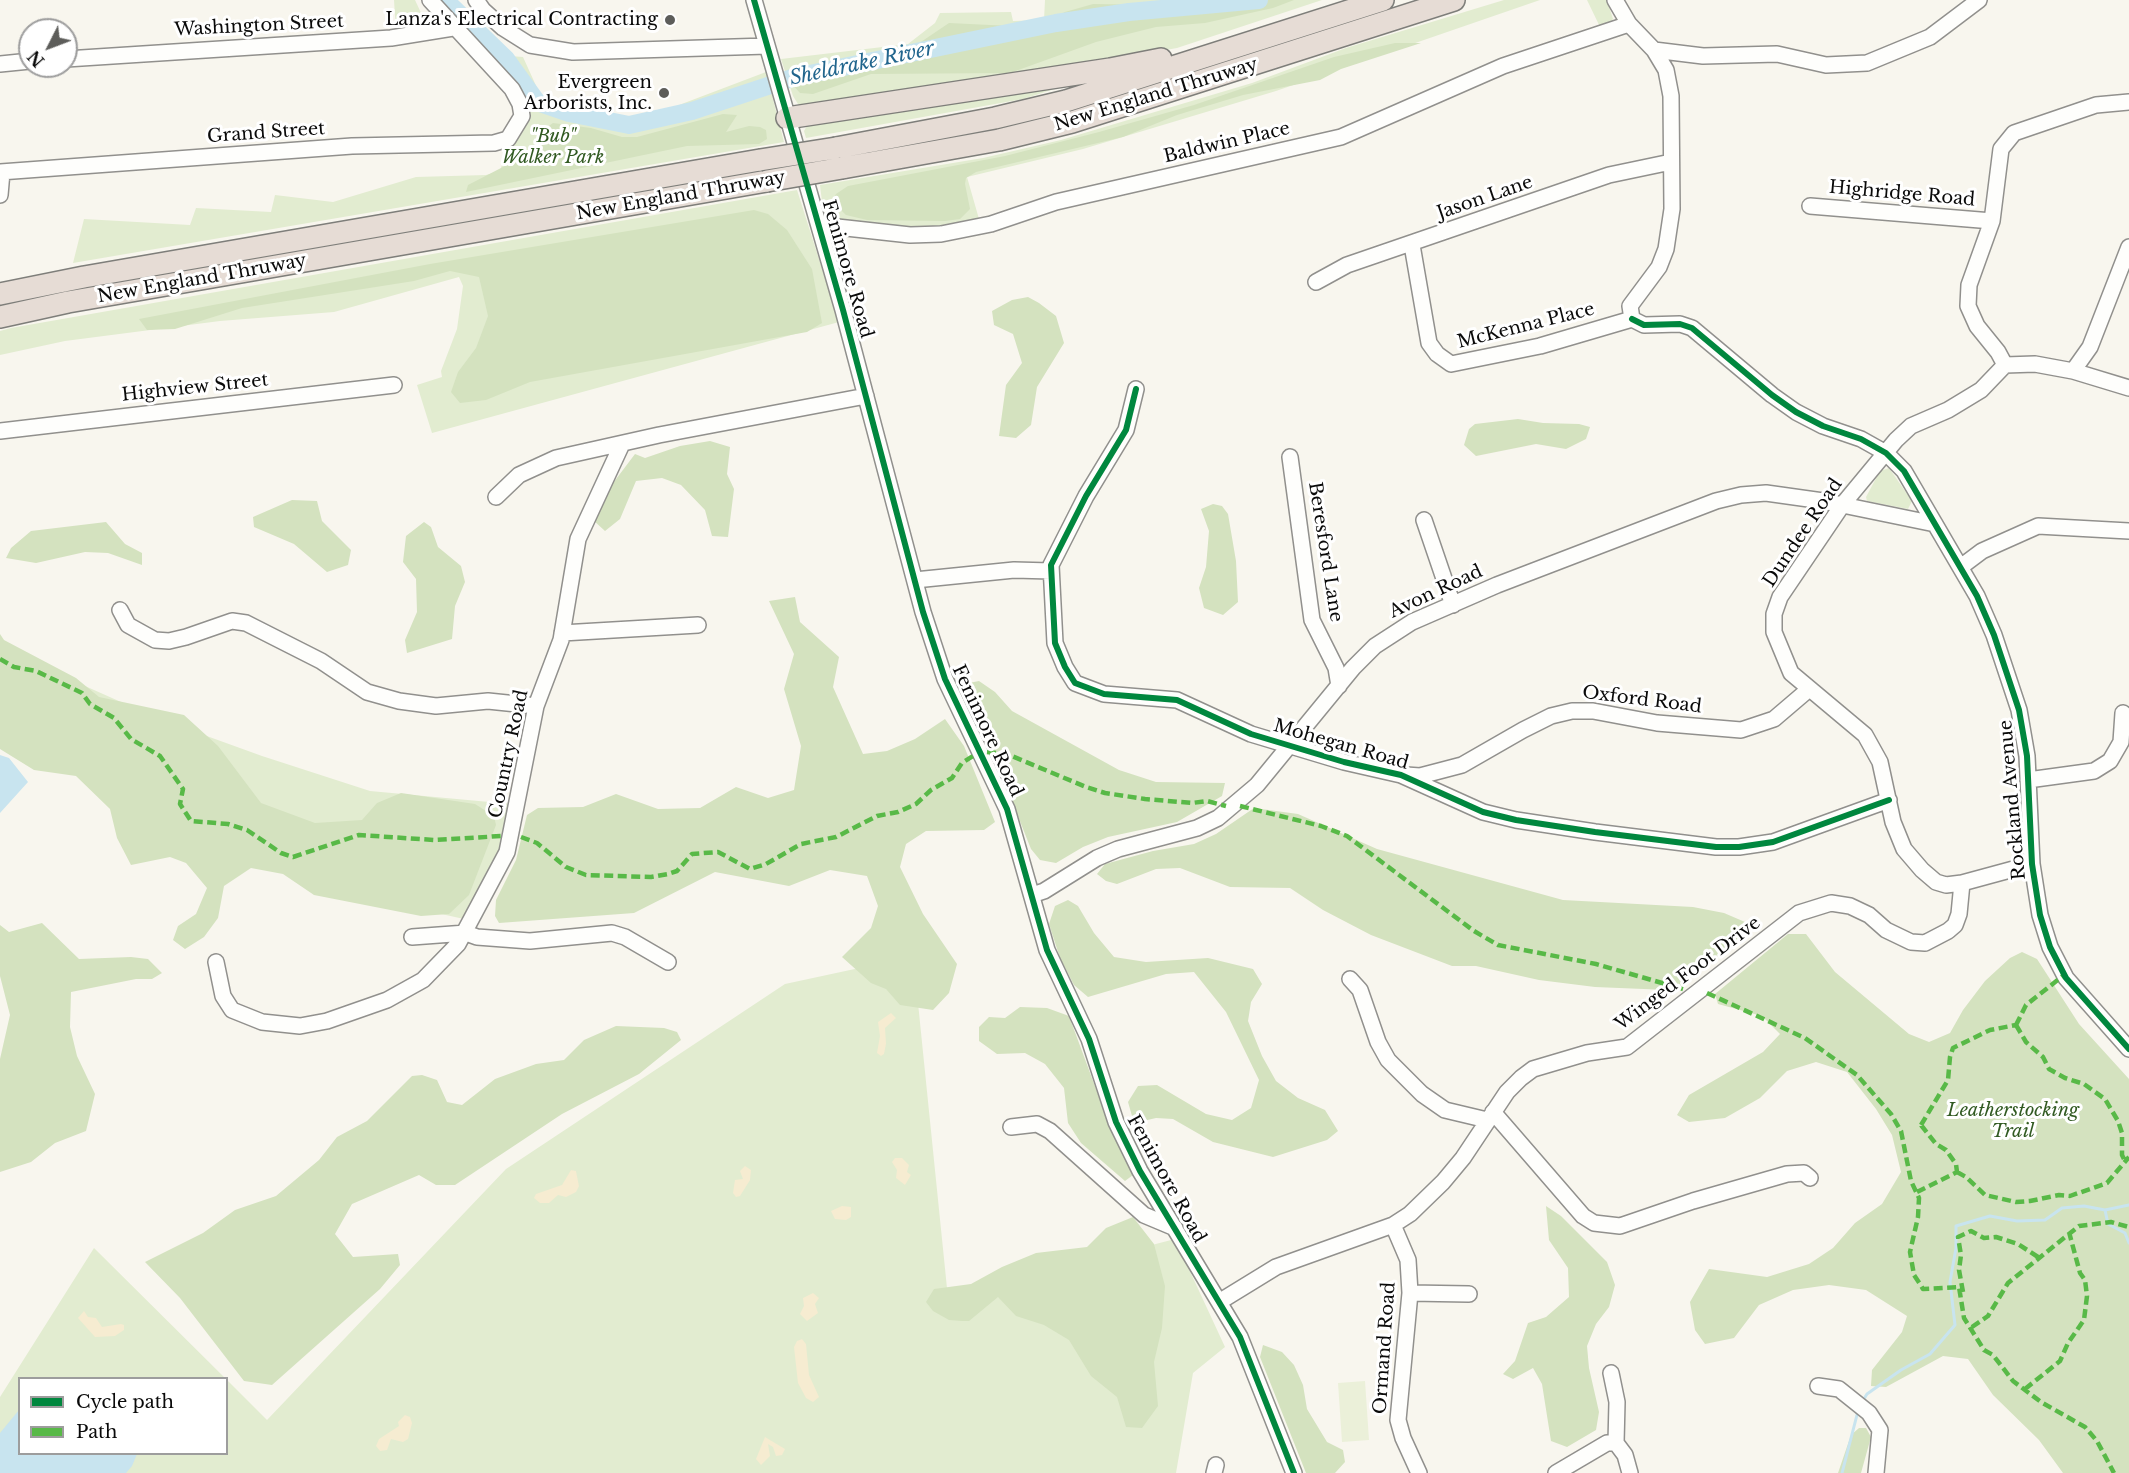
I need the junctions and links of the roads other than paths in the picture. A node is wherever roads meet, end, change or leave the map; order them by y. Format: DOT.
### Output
graph roads {
  1 [pos="430,0"];
  2 [pos="476,0"];
  3 [pos="754,0"];
  4 [pos="1383,0"];
  5 [pos="1454,0"];
  6 [pos="1615,0"];
  7 [pos="1979,0"];
  8 [pos="1307,24"];
  9 [pos="1629,24"];
  10 [pos="453,28"];
  11 [pos="767,46"];
  12 [pos="1654,50"];
  13 [pos="78,58"];
  14 [pos="18,63"];
  15 [pos="0,64"];
  16 [pos="2129,102"];
  17 [pos="787,118"];
  18 [pos="1671,162"];
  19 [pos="1,172"];
  20 [pos="0,195"];
  21 [pos="1810,206"];
  22 [pos="1992,221"];
  23 [pos="819,225"];
  24 [pos="1412,244"];
  25 [pos="2129,247"];
  26 [pos="1316,282"];
  27 [pos="0,294"];
  28 [pos="0,316"];
  29 [pos="1632,319"];
  30 [pos="2005,365"];
  31 [pos="2073,371"];
  32 [pos="394,385"];
  33 [pos="2129,388"];
  34 [pos="1136,389"];
  35 [pos="866,396"];
  36 [pos="0,431"];
  37 [pos="622,444"];
  38 [pos="1886,453"];
  39 [pos="1290,457"];
  40 [pos="496,497"];
  41 [pos="1843,504"];
  42 [pos="1424,520"];
  43 [pos="1935,524"];
  44 [pos="2129,531"];
  45 [pos="1962,566"];
  46 [pos="1051,571"];
  47 [pos="915,580"];
  48 [pos="1453,605"];
  49 [pos="120,610"];
  50 [pos="698,625"];
  51 [pos="562,633"];
  52 [pos="1339,686"];
  53 [pos="1808,690"];
  54 [pos="536,705"];
  55 [pos="2123,713"];
  56 [pos="1290,746"];
  57 [pos="1401,775"];
  58 [pos="2028,780"];
  59 [pos="1889,800"];
  60 [pos="2032,864"];
  61 [pos="1962,884"];
  62 [pos="1032,895"];
  63 [pos="466,933"];
  64 [pos="412,937"];
  65 [pos="216,962"];
  66 [pos="668,962"];
  67 [pos="1350,979"];
  68 [pos="2129,1049"];
  69 [pos="1490,1116"];
  70 [pos="1011,1127"];
  71 [pos="1810,1178"];
  72 [pos="1393,1225"];
  73 [pos="1175,1228"];
  74 [pos="1410,1293"];
  75 [pos="1469,1294"];
  76 [pos="1219,1302"];
  77 [pos="1611,1373"];
  78 [pos="1818,1386"];
  79 [pos="1616,1443"];
  80 [pos="1294,1473"];
  81 [pos="1419,1473"];
  82 [pos="1556,1473"];
  83 [pos="1630,1473"];
  84 [pos="1876,1473"];
  1 -- 10 [label="street"];
  2 -- 11 [label="street"];
  3 -- 11 [label="street, Fenimore Road"];
  4 -- 8 [label="highway, New England Thruway"];
  5 -- 28 [label="highway, New England Thruway, bridge"];
  6 -- 9 [label="street"];
  7 -- 12 [label="street"];
  8 -- 17 [label="highway"];
  8 -- 27 [label="highway, New England Thruway, bridge"];
  9 -- 12 [label="street"];
  9 -- 23 [label="street, Baldwin Place"];
  10 -- 13 [label="street, Washington Street"];
  10 -- 19 [label="street, Grand Street"];
  11 -- 17 [label="street, Fenimore Road"];
  12 -- 18 [label="street"];
  14 -- 15 [label="street"];
  16 -- 22 [label="street"];
  17 -- 23 [label="street, Fenimore Road"];
  18 -- 24 [label="street, Jason Lane"];
  18 -- 29 [label="street"];
  19 -- 20 [label="street"];
  21 -- 22 [label="street, Highridge Road"];
  22 -- 30 [label="street"];
  23 -- 35 [label="street, Fenimore Road"];
  24 -- 26 [label="street, Jason Lane"];
  24 -- 29 [label="street, McKenna Place"];
  25 -- 31 [label="street"];
  29 -- 38 [label="street, Rockland Avenue"];
  30 -- 31 [label="street"];
  30 -- 38 [label="street, Dundee Road"];
  31 -- 33 [label="street"];
  32 -- 36 [label="street, Highview Street"];
  34 -- 46 [label="street"];
  35 -- 37 [label="street"];
  35 -- 47 [label="street, Fenimore Road"];
  37 -- 40 [label="street"];
  37 -- 51 [label="street, Country Road"];
  38 -- 41 [label="street, Dundee Road"];
  38 -- 43 [label="street, Rockland Avenue"];
  39 -- 52 [label="street, Beresford Lane"];
  41 -- 43 [label="street, Avon Road"];
  41 -- 48 [label="street, Avon Road"];
  41 -- 53 [label="street, Dundee Road"];
  42 -- 48 [label="street"];
  43 -- 45 [label="street, Rockland Avenue"];
  44 -- 45 [label="street"];
  45 -- 58 [label="street, Rockland Avenue"];
  46 -- 47 [label="street"];
  46 -- 56 [label="street, Mohegan Road"];
  47 -- 62 [label="street, Fenimore Road"];
  48 -- 52 [label="street, Avon Road"];
  49 -- 54 [label="street"];
  50 -- 51 [label="street"];
  51 -- 54 [label="street, Country Road"];
  52 -- 56 [label="street, Avon Road"];
  53 -- 57 [label="street, Oxford Road"];
  53 -- 59 [label="street, Dundee Road"];
  54 -- 63 [label="street, Country Road"];
  55 -- 58 [label="street"];
  56 -- 57 [label="street, Mohegan Road"];
  56 -- 62 [label="street, Avon Road"];
  57 -- 59 [label="street, Mohegan Road"];
  58 -- 60 [label="street, Rockland Avenue"];
  59 -- 61 [label="street, Dundee Road"];
  60 -- 61 [label="street"];
  60 -- 68 [label="street, Rockland Avenue"];
  61 -- 69 [label="street, Winged Foot Drive"];
  62 -- 73 [label="street, Fenimore Road"];
  63 -- 64 [label="street"];
  63 -- 65 [label="street, Country Road"];
  63 -- 66 [label="street"];
  67 -- 69 [label="street"];
  69 -- 71 [label="street"];
  69 -- 72 [label="street, Winged Foot Drive"];
  70 -- 73 [label="street"];
  72 -- 74 [label="street, Ormand Road"];
  72 -- 76 [label="street, Winged Foot Drive"];
  73 -- 76 [label="street, Fenimore Road"];
  74 -- 75 [label="street"];
  74 -- 81 [label="street, Ormand Road"];
  76 -- 80 [label="street, Fenimore Road"];
  77 -- 79 [label="street"];
  78 -- 84 [label="street"];
  79 -- 82 [label="street"];
  79 -- 83 [label="street"];
}
